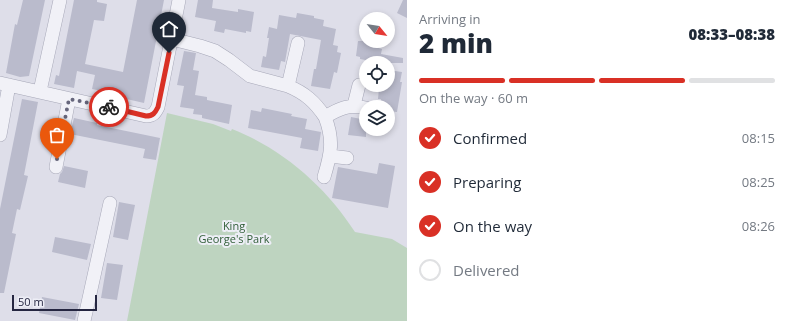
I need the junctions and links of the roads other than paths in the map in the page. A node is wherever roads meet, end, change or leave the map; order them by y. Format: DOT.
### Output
graph roads {
  1 [pos="60,0"];
  2 [pos="179,0"];
  3 [pos="172,39"];
  4 [pos="298,43"];
  5 [pos="5,84"];
  6 [pos="288,86"];
  7 [pos="40,91"];
  8 [pos="69,99"];
  9 [pos="359,106"];
  10 [pos="325,117"];
  11 [pos="0,134"];
  12 [pos="330,156"];
  13 [pos="347,158"];
  14 [pos="56,168"];
  15 [pos="324,177"];
  16 [pos="110,203"];
  17 [pos="84,321"];
  1 -- 7 [label="street"];
  2 -- 3 [label="street"];
  3 -- 6 [label="street"];
  3 -- 8 [label="street"];
  4 -- 6 [label="street"];
  5 -- 7 [label="street"];
  5 -- 11 [label="street"];
  6 -- 10 [label="street"];
  7 -- 8 [label="street"];
  8 -- 14 [label="street"];
  9 -- 10 [label="street"];
  10 -- 12 [label="street"];
  12 -- 13 [label="street"];
  12 -- 15 [label="street"];
  16 -- 17 [label="street"];
}
